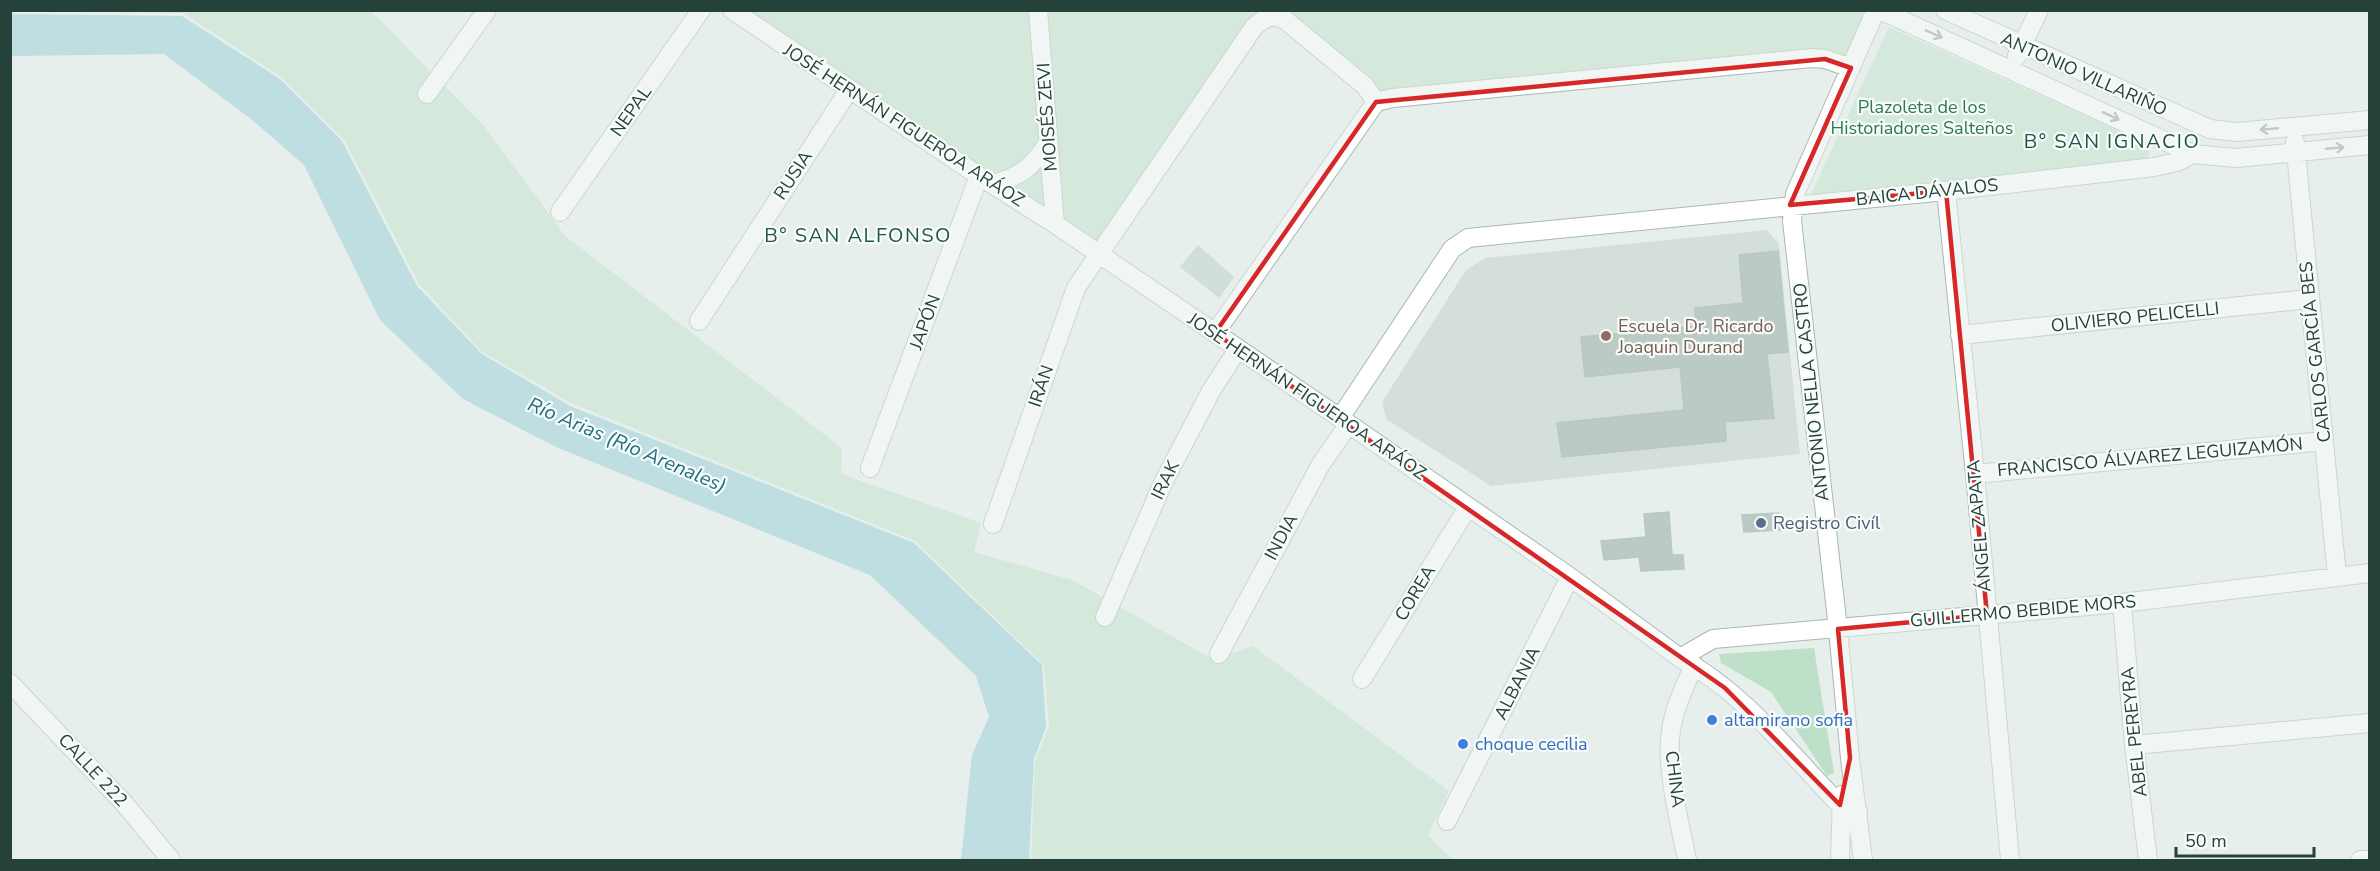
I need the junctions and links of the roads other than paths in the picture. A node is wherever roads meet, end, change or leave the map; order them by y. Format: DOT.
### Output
graph roads {
  1 [pos="487,10"];
  2 [pos="701,10"];
  3 [pos="732,10"];
  4 [pos="1038,10"];
  5 [pos="1878,10"];
  6 [pos="1945,10"];
  7 [pos="2039,10"];
  8 [pos="2022,46"];
  9 [pos="1851,68"];
  10 [pos="2010,69"];
  11 [pos="849,90"];
  12 [pos="427,94"];
  13 [pos="1376,102"];
  14 [pos="2370,120"];
  15 [pos="2293,128"];
  16 [pos="1048,143"];
  17 [pos="2370,145"];
  18 [pos="2295,152"];
  19 [pos="2193,154"];
  20 [pos="986,180"];
  21 [pos="1946,191"];
  22 [pos="1792,205"];
  23 [pos="561,212"];
  24 [pos="1055,224"];
  25 [pos="1481,236"];
  26 [pos="1100,254"];
  27 [pos="2309,299"];
  28 [pos="699,321"];
  29 [pos="1215,333"];
  30 [pos="1960,335"];
  31 [pos="1238,349"];
  32 [pos="1345,421"];
  33 [pos="2324,441"];
  34 [pos="870,468"];
  35 [pos="1975,474"];
  36 [pos="1468,507"];
  37 [pos="993,524"];
  38 [pos="2370,573"];
  39 [pos="2337,576"];
  40 [pos="1570,578"];
  41 [pos="2122,603"];
  42 [pos="1987,615"];
  43 [pos="1105,617"];
  44 [pos="1838,629"];
  45 [pos="1219,654"];
  46 [pos="1687,662"];
  47 [pos="1362,680"];
  48 [pos="10,683"];
  49 [pos="2370,723"];
  50 [pos="2134,745"];
  51 [pos="1850,758"];
  52 [pos="1840,805"];
  53 [pos="1858,812"];
  54 [pos="1447,821"];
  55 [pos="2370,860"];
  56 [pos="171,861"];
  57 [pos="1687,861"];
  58 [pos="1840,861"];
  59 [pos="1863,861"];
  60 [pos="2010,861"];
  61 [pos="2148,861"];
  62 [pos="2360,861"];
  1 -- 12 [label="street"];
  2 -- 23 [label="street, NEPAL"];
  3 -- 11 [label="street, JOSÉ HERNÁN FIGUEROA ARÁOZ"];
  4 -- 16 [label="street, MOISÉS ZEVI"];
  5 -- 9 [label="street"];
  5 -- 10 [label="street, ANTONIO VILLARIÑO, one-way"];
  6 -- 8 [label="street, ANTONIO VILLARIÑO"];
  7 -- 8 [label="street"];
  8 -- 10 [label="street"];
  15 -- 8 [label="street, ANTONIO VILLARIÑO, one-way"];
  9 -- 13 [label="street"];
  9 -- 22 [label="street"];
  10 -- 19 [label="street, ANTONIO VILLARIÑO, one-way"];
  11 -- 20 [label="street, JOSÉ HERNÁN FIGUEROA ARÁOZ"];
  11 -- 28 [label="street, RUSIA"];
  13 -- 26 [label="street, IRÁN"];
  13 -- 29 [label="street"];
  14 -- 15 [label="street, ANTONIO VILLARIÑO"];
  15 -- 18 [label="street, CARLOS GARCÍA BES"];
  16 -- 20 [label="street"];
  16 -- 24 [label="street, MOISÉS ZEVI"];
  18 -- 17 [label="street, BAICA DÁVALOS, one-way"];
  18 -- 19 [label="street, BAICA DÁVALOS"];
  18 -- 27 [label="street, CARLOS GARCÍA BES"];
  19 -- 21 [label="street, BAICA DÁVALOS"];
  20 -- 24 [label="street, JOSÉ HERNÁN FIGUEROA ARÁOZ"];
  20 -- 34 [label="street, JAPÓN"];
  21 -- 22 [label="street, BAICA DÁVALOS"];
  21 -- 30 [label="street, ÁNGEL ZAPATA"];
  22 -- 25 [label="street, BAICA DÁVALOS"];
  22 -- 44 [label="street, ANTONIO NELLA CASTRO"];
  24 -- 26 [label="street, JOSÉ HERNÁN FIGUEROA ARÁOZ"];
  25 -- 32 [label="street, INDIA"];
  26 -- 29 [label="street, JOSÉ HERNÁN FIGUEROA ARÁOZ"];
  26 -- 37 [label="street, IRÁN"];
  27 -- 30 [label="street, OLIVIERO PELICELLI"];
  27 -- 33 [label="street, CARLOS GARCÍA BES"];
  29 -- 31 [label="street, JOSÉ HERNÁN FIGUEROA ARÁOZ"];
  30 -- 35 [label="street, ÁNGEL ZAPATA"];
  31 -- 32 [label="street, JOSÉ HERNÁN FIGUEROA ARÁOZ"];
  31 -- 43 [label="street, IRAK"];
  32 -- 36 [label="street, JOSÉ HERNÁN FIGUEROA ARÁOZ"];
  32 -- 45 [label="street, INDIA"];
  33 -- 35 [label="street, FRANCISCO ÁLVAREZ LEGUIZAMÓN"];
  33 -- 39 [label="street, CARLOS GARCÍA BES"];
  35 -- 42 [label="street, ÁNGEL ZAPATA"];
  36 -- 40 [label="street, JOSÉ HERNÁN FIGUEROA ARÁOZ"];
  36 -- 47 [label="street, COREA"];
  38 -- 39 [label="street, GUILLERMO BEBIDE MORS"];
  39 -- 41 [label="street, GUILLERMO BEBIDE MORS"];
  40 -- 46 [label="street, JOSÉ HERNÁN FIGUEROA ARÁOZ"];
  40 -- 54 [label="street, ALBANIA"];
  41 -- 42 [label="street, GUILLERMO BEBIDE MORS"];
  41 -- 50 [label="street, ABEL PEREYRA"];
  42 -- 44 [label="street, GUILLERMO BEBIDE MORS"];
  42 -- 60 [label="street, ÁNGEL ZAPATA"];
  44 -- 46 [label="street, GUILLERMO BEBIDE MORS"];
  44 -- 51 [label="street, ANTONIO NELLA CASTRO"];
  46 -- 52 [label="street, JOSÉ HERNÁN FIGUEROA ARÁOZ"];
  46 -- 57 [label="street, CHINA"];
  48 -- 56 [label="street, CALLE 222"];
  49 -- 50 [label="street"];
  50 -- 61 [label="street, ABEL PEREYRA"];
  51 -- 52 [label="street, ANTONIO NELLA CASTRO"];
  51 -- 53 [label="street, ANTONIO NELLA CASTRO"];
  52 -- 53 [label="street, JOSÉ HERNÁN FIGUEROA ARÁOZ"];
  52 -- 58 [label="street, ANTONIO NELLA CASTRO"];
  53 -- 59 [label="street, ANTONIO NELLA CASTRO"];
  55 -- 62 [label="street"];
}
